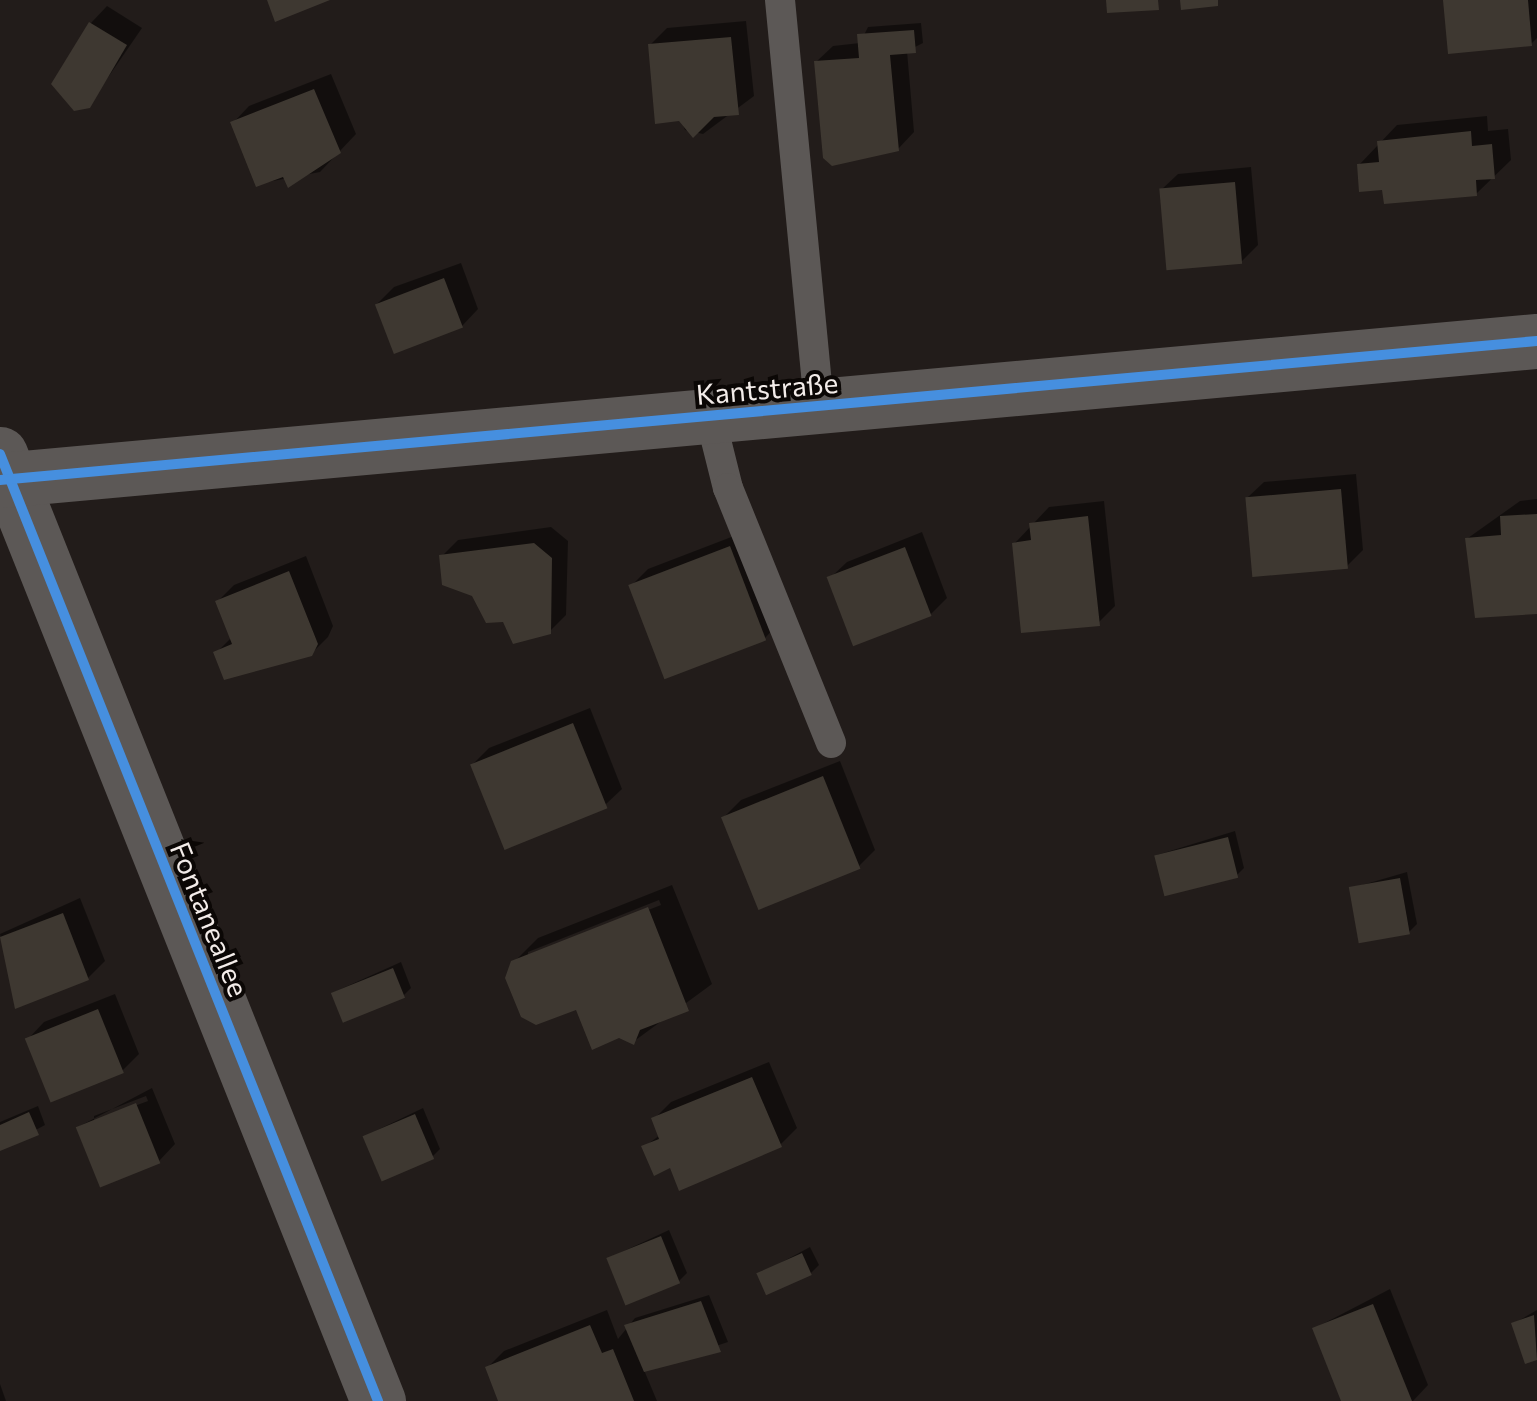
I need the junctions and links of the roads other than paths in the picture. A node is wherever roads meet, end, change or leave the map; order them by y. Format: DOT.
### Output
graph roads {
  1 [pos="780,0"];
  2 [pos="1537,340"];
  3 [pos="819,406"];
  4 [pos="710,416"];
  5 [pos="3,471"];
  6 [pos="832,743"];
  7 [pos="378,1401"];
  1 -- 3 [label="lane"];
  2 -- 3 [label="street, Kantstraße"];
  3 -- 4 [label="street, Kantstraße"];
  4 -- 5 [label="street, Kantstraße"];
  4 -- 6 [label="lane"];
  5 -- 7 [label="street, Fontaneallee"];
}
